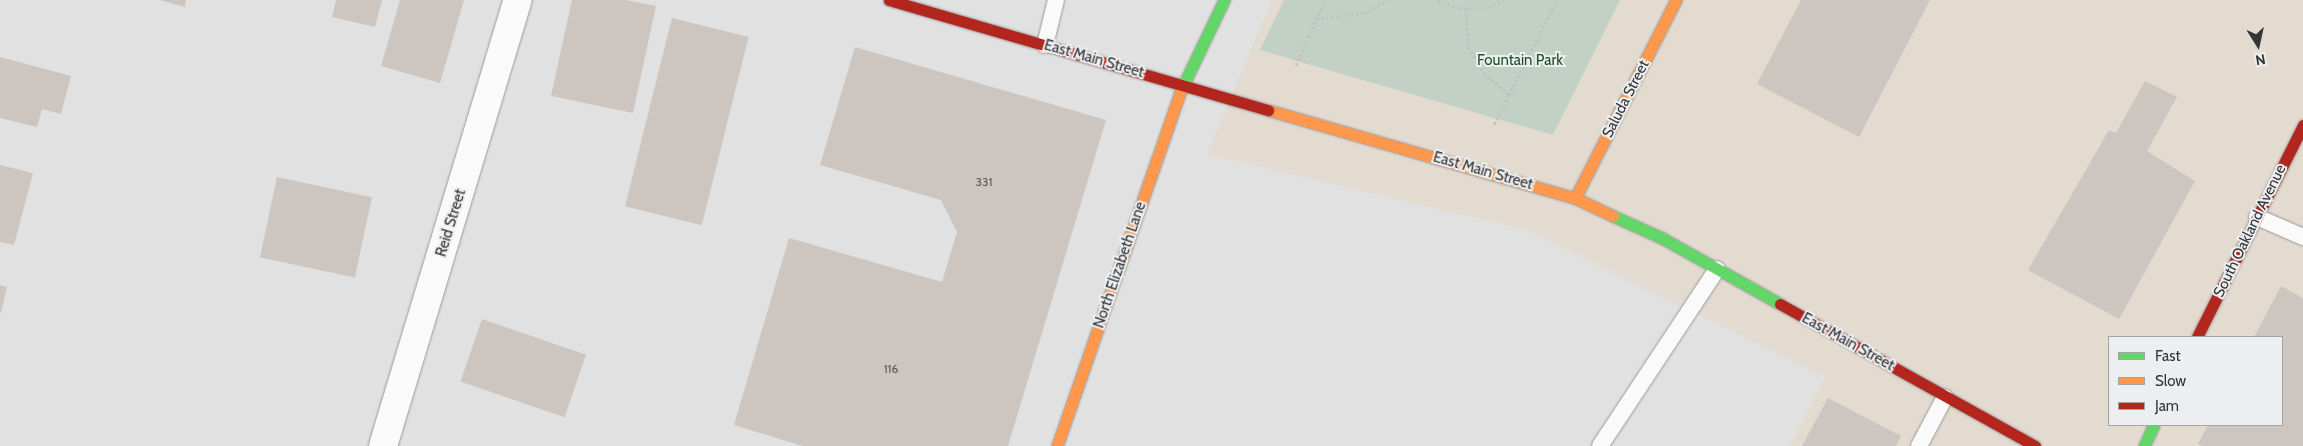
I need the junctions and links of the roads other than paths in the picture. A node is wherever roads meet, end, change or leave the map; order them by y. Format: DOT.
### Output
graph roads {
  1 [pos="518,0"];
  2 [pos="889,0"];
  3 [pos="1056,0"];
  4 [pos="1224,0"];
  5 [pos="1676,0"];
  6 [pos="1046,45"];
  7 [pos="1182,84"];
  8 [pos="2303,125"];
  9 [pos="1575,198"];
  10 [pos="2257,217"];
  11 [pos="2303,237"];
  12 [pos="1717,269"];
  13 [pos="2198,336"];
  14 [pos="1945,397"];
  15 [pos="2154,426"];
  16 [pos="383,446"];
  17 [pos="1058,446"];
  18 [pos="1600,446"];
  19 [pos="1919,446"];
  20 [pos="2035,446"];
  21 [pos="2144,446"];
  1 -- 16 [label="street, Reid Street"];
  2 -- 6 [label="street, East Main Street"];
  3 -- 6 [label="lane"];
  4 -- 7 [label="street, North Elizabeth Lane"];
  5 -- 9 [label="street, Saluda Street"];
  6 -- 7 [label="street, East Main Street"];
  7 -- 9 [label="street, East Main Street"];
  7 -- 17 [label="street, North Elizabeth Lane"];
  8 -- 10 [label="street, South Oakland Avenue"];
  9 -- 12 [label="street, East Main Street"];
  10 -- 11 [label="lane"];
  10 -- 13 [label="street, South Oakland Avenue"];
  12 -- 14 [label="street, East Main Street"];
  12 -- 18 [label="lane"];
  14 -- 19 [label="lane"];
  14 -- 20 [label="street, East Main Street"];
  15 -- 21 [label="street"];
}
